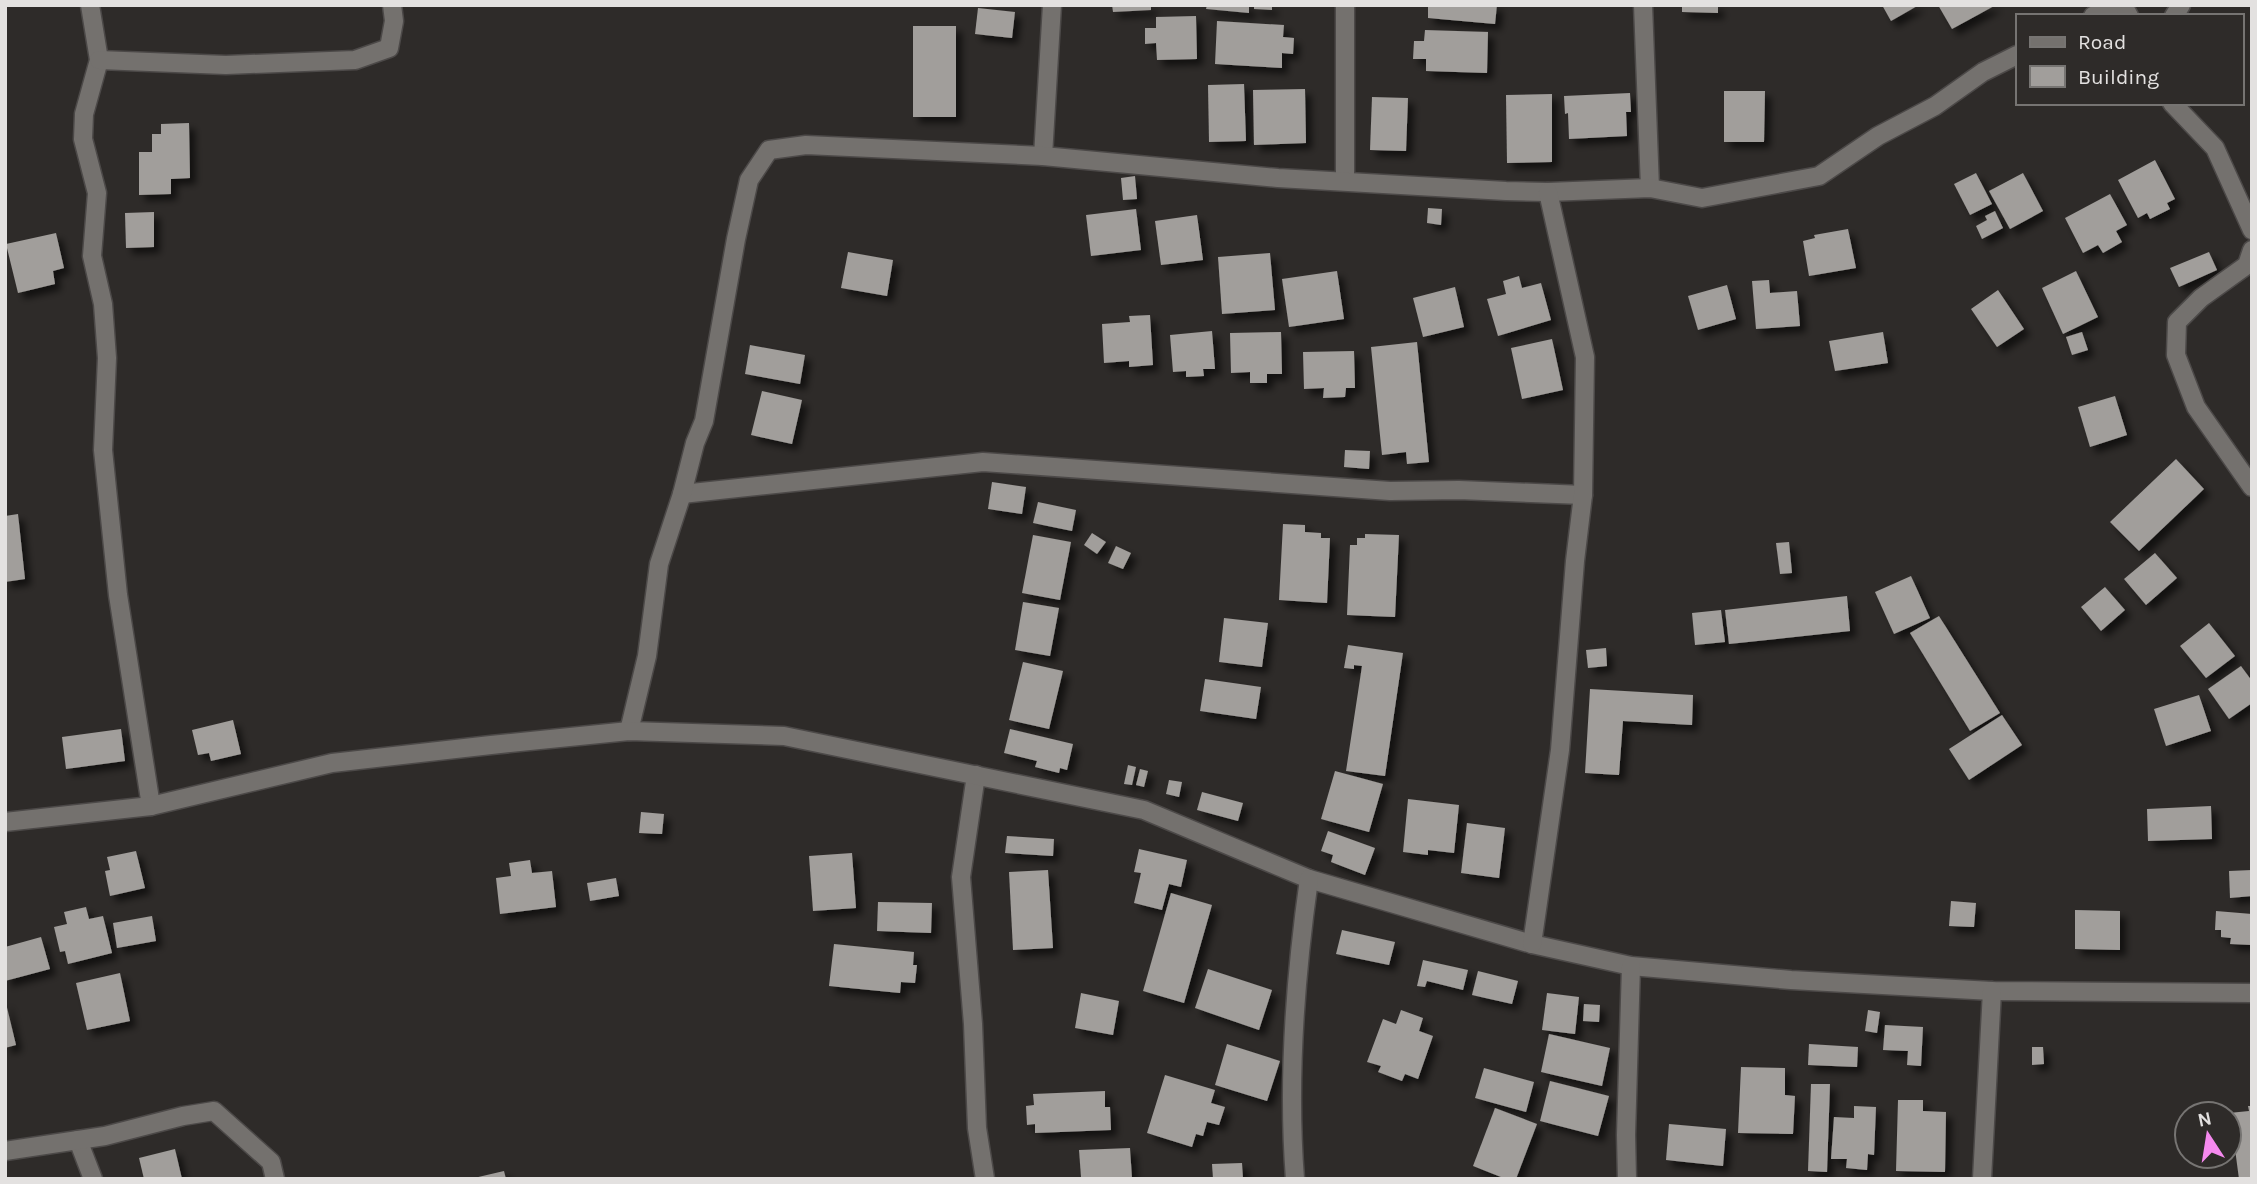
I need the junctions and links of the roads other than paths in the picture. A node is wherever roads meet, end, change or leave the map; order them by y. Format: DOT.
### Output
graph roads {
  1 [pos="90,5"];
  2 [pos="392,5"];
  3 [pos="1052,5"];
  4 [pos="1345,5"];
  5 [pos="1643,5"];
  6 [pos="2113,5"];
  7 [pos="2096,14"];
  8 [pos="2016,56"];
  9 [pos="99,60"];
  10 [pos="2174,105"];
  11 [pos="1043,156"];
  12 [pos="1345,181"];
  13 [pos="1650,188"];
  14 [pos="1548,192"];
  15 [pos="2252,230"];
  16 [pos="2252,250"];
  17 [pos="2252,487"];
  18 [pos="682,494"];
  19 [pos="1584,495"];
  20 [pos="629,731"];
  21 [pos="976,775"];
  22 [pos="151,806"];
  23 [pos="5,822"];
  24 [pos="1309,879"];
  25 [pos="1532,944"];
  26 [pos="1631,966"];
  27 [pos="1992,991"];
  28 [pos="2252,993"];
  29 [pos="78,1140"];
  30 [pos="5,1152"];
  31 [pos="93,1179"];
  32 [pos="275,1179"];
  33 [pos="985,1179"];
  34 [pos="1295,1179"];
  35 [pos="1627,1179"];
  36 [pos="1982,1179"];
  1 -- 9 [label="street"];
  2 -- 9 [label="street"];
  3 -- 11 [label="street"];
  4 -- 12 [label="street"];
  5 -- 13 [label="street"];
  6 -- 7 [label="street"];
  8 -- 13 [label="street"];
  9 -- 22 [label="street"];
  10 -- 15 [label="street"];
  11 -- 12 [label="street"];
  11 -- 18 [label="street"];
  12 -- 14 [label="street"];
  13 -- 14 [label="street"];
  14 -- 19 [label="street"];
  16 -- 17 [label="street"];
  18 -- 19 [label="street"];
  18 -- 20 [label="street"];
  19 -- 25 [label="street"];
  20 -- 21 [label="street"];
  20 -- 22 [label="street"];
  21 -- 24 [label="street"];
  21 -- 33 [label="street"];
  22 -- 23 [label="street"];
  24 -- 25 [label="street"];
  24 -- 34 [label="street"];
  25 -- 26 [label="street"];
  26 -- 27 [label="street"];
  26 -- 35 [label="street"];
  27 -- 28 [label="street"];
  27 -- 36 [label="street"];
  29 -- 30 [label="street"];
  29 -- 31 [label="street"];
  29 -- 32 [label="street"];
}
